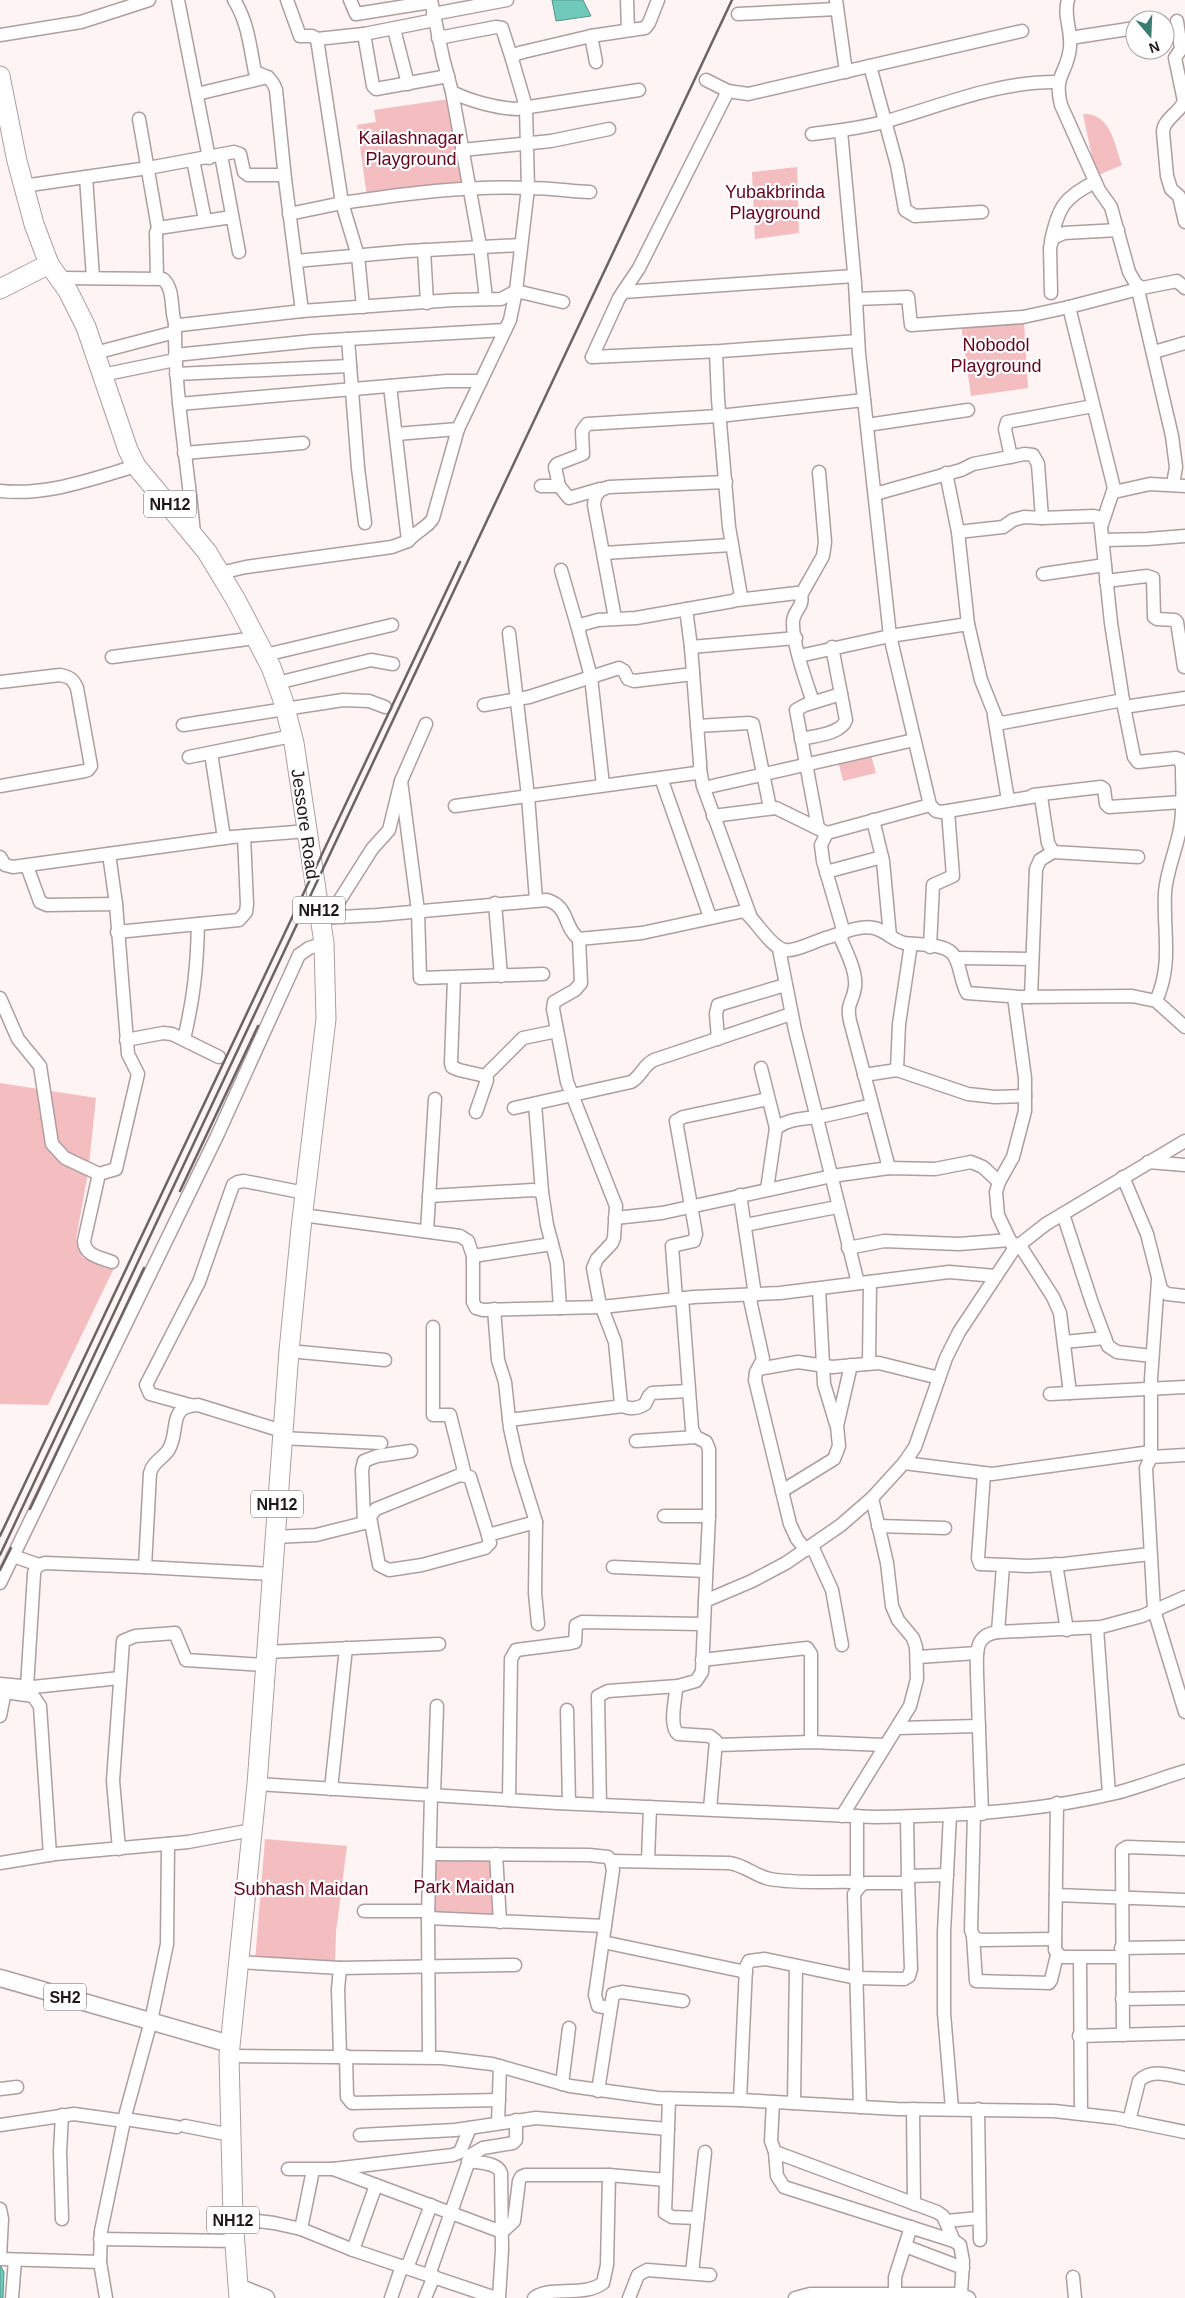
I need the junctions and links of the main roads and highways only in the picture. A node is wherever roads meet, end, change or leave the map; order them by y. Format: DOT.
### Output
graph roads {
  1 [pos="0,76"];
  2 [pos="6,139"];
  3 [pos="54,271"];
  4 [pos="0,289"];
  5 [pos="0,1978"];
  6 [pos="229,2050"];
  7 [pos="238,2293"];
  8 [pos="266,2298"];
  1 -- 2 [label="highway, NH12"];
  2 -- 3 [label="highway, NH12"];
  3 -- 4 [label="highway"];
  3 -- 6 [label="highway, Jessore Road / NH12"];
  5 -- 6 [label="main road, SH2"];
  6 -- 7 [label="highway, NH12"];
  7 -- 8 [label="main road"];
}
